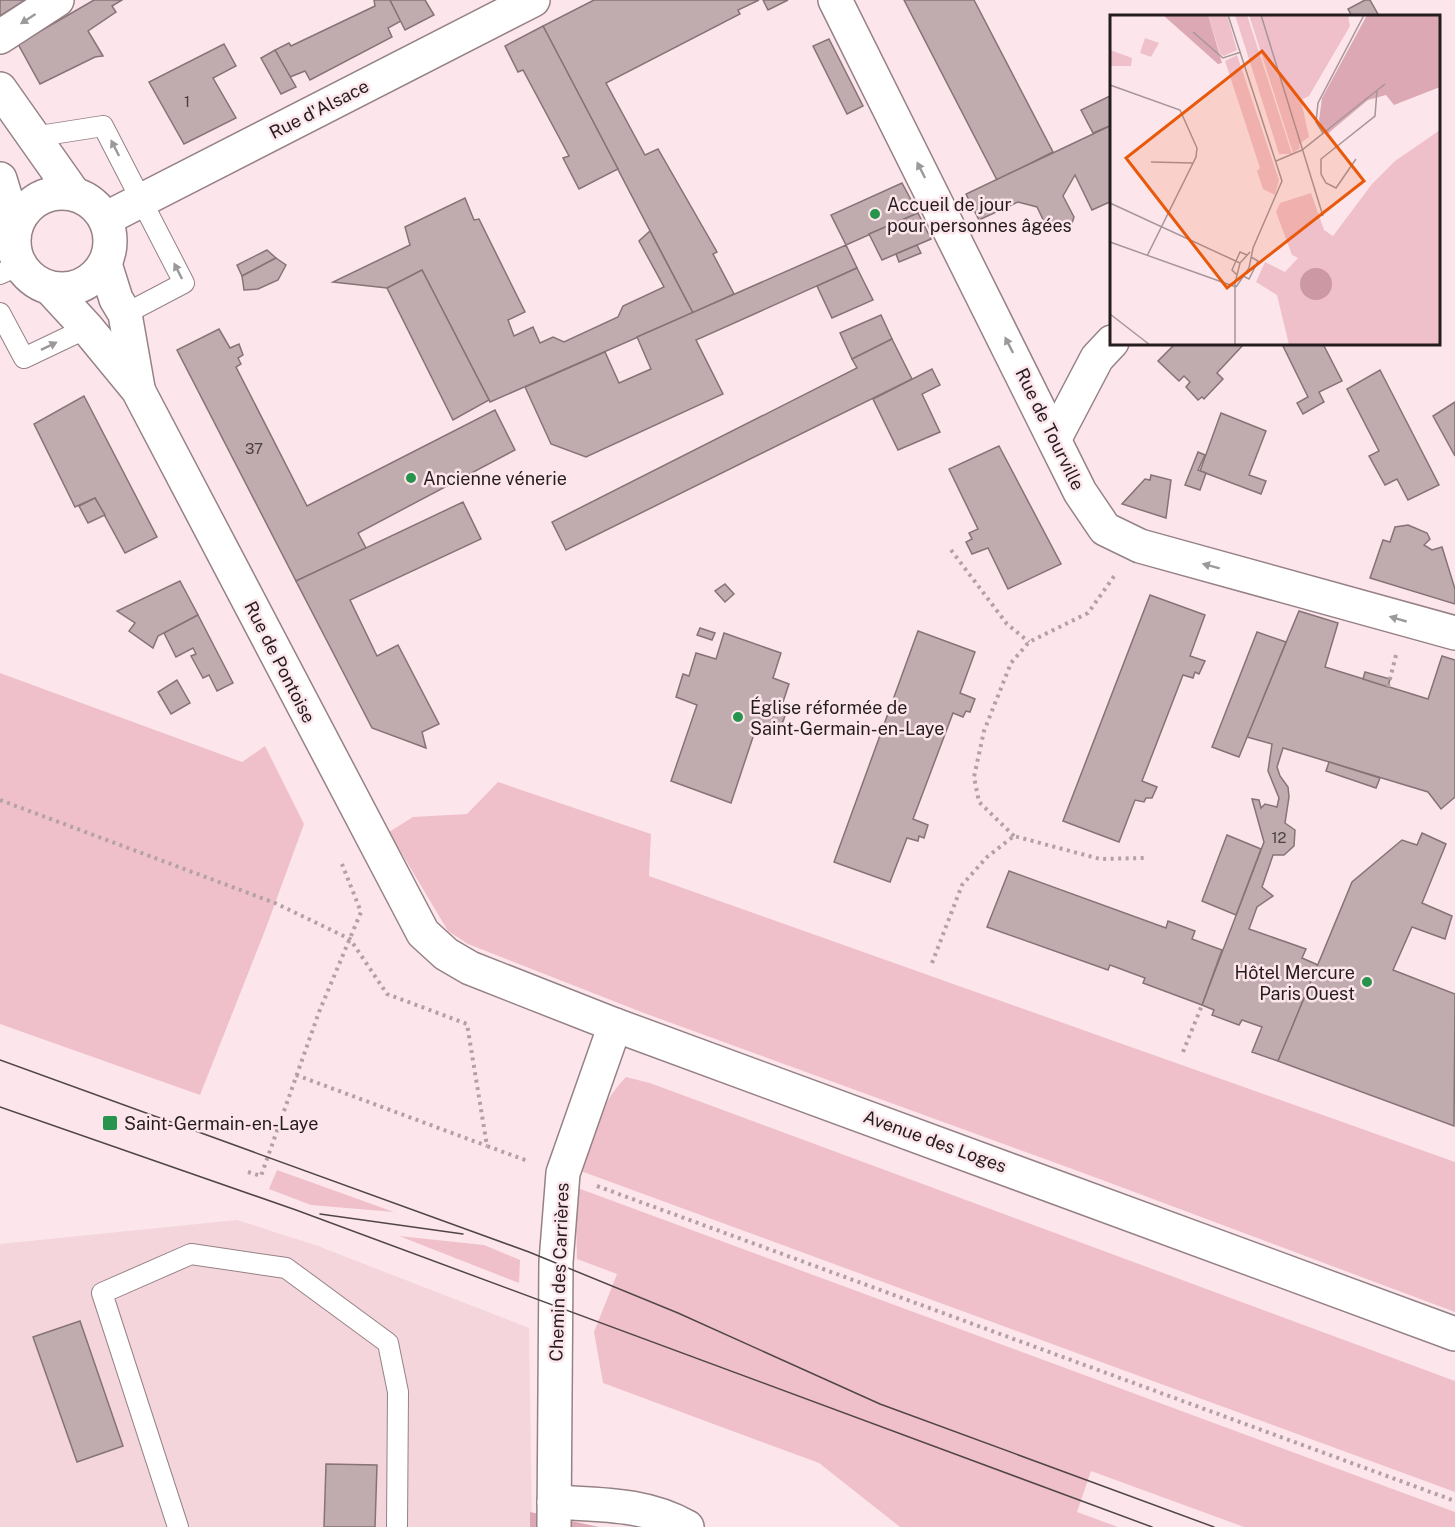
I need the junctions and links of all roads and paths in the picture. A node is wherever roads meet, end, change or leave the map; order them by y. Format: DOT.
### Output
graph roads {
  1 [pos="57,0"];
  2 [pos="533,0"];
  3 [pos="836,0"];
  4 [pos="0,37"];
  5 [pos="0,89"];
  6 [pos="33,137"];
  7 [pos="0,179"];
  8 [pos="74,194"];
  9 [pos="142,200"];
  10 [pos="105,219"];
  11 [pos="15,228"];
  12 [pos="105,264"];
  13 [pos="10,270"];
  14 [pos="51,289"];
  15 [pos="0,313"];
  16 [pos="125,314"];
  17 [pos="87,328"];
  18 [pos="1110,344"];
  19 [pos="138,390"];
  20 [pos="1055,438"];
  21 [pos="1133,543"];
  22 [pos="951,550"];
  23 [pos="1455,633"];
  24 [pos="1029,642"];
  25 [pos="0,800"];
  26 [pos="1014,836"];
  27 [pos="1145,858"];
  28 [pos="423,933"];
  29 [pos="350,939"];
  30 [pos="932,963"];
  31 [pos="1202,1005"];
  32 [pos="615,1025"];
  33 [pos="1184,1052"];
  34 [pos="296,1075"];
  35 [pos="487,1146"];
  36 [pos="249,1172"];
  37 [pos="563,1173"];
  38 [pos="1455,1334"];
  39 [pos="1455,1501"];
  40 [pos="554,1514"];
  41 [pos="178,1527"];
  42 [pos="397,1527"];
  43 [pos="687,1527"];
  1 -- 4 [label="main road, one-way"];
  2 -- 9 [label="main road, Rue d'Alsace"];
  20 -- 3 [label="main road, Rue de Tourville, one-way"];
  5 -- 6 [label="main road"];
  6 -- 8 [label="main road"];
  9 -- 6 [label="lane, one-way"];
  7 -- 11 [label="main road"];
  8 -- 10 [label="main road"];
  8 -- 11 [label="main road"];
  9 -- 10 [label="main road, Rue d'Alsace"];
  16 -- 9 [label="lane, one-way"];
  10 -- 12 [label="main road"];
  11 -- 13 [label="main road"];
  12 -- 14 [label="main road"];
  12 -- 16 [label="main road, Rue de Pontoise"];
  13 -- 14 [label="main road"];
  14 -- 17 [label="main road, Rue de Pontoise"];
  15 -- 17 [label="lane, one-way"];
  16 -- 19 [label="main road, Rue de Pontoise"];
  17 -- 19 [label="main road, Rue de Pontoise"];
  18 -- 20 [label="main road"];
  19 -- 28 [label="main road, Rue de Pontoise"];
  20 -- 21 [label="main road, Rue de Tourville"];
  23 -- 21 [label="main road, Rue de Tourville, one-way"];
  21 -- 24 [label="path"];
  22 -- 24 [label="path"];
  24 -- 26 [label="path"];
  25 -- 29 [label="path"];
  26 -- 27 [label="path"];
  26 -- 30 [label="path"];
  28 -- 32 [label="main road, Avenue des Loges"];
  29 -- 34 [label="path"];
  29 -- 35 [label="path"];
  31 -- 33 [label="path"];
  32 -- 37 [label="main road, Chemin des Carrières"];
  32 -- 38 [label="main road, Avenue des Loges"];
  34 -- 35 [label="path"];
  34 -- 36 [label="path"];
  35 -- 37 [label="path"];
  37 -- 39 [label="path"];
  37 -- 40 [label="main road, Chemin des Carrières"];
  40 -- 43 [label="main road"];
  41 -- 42 [label="lane"];
}
